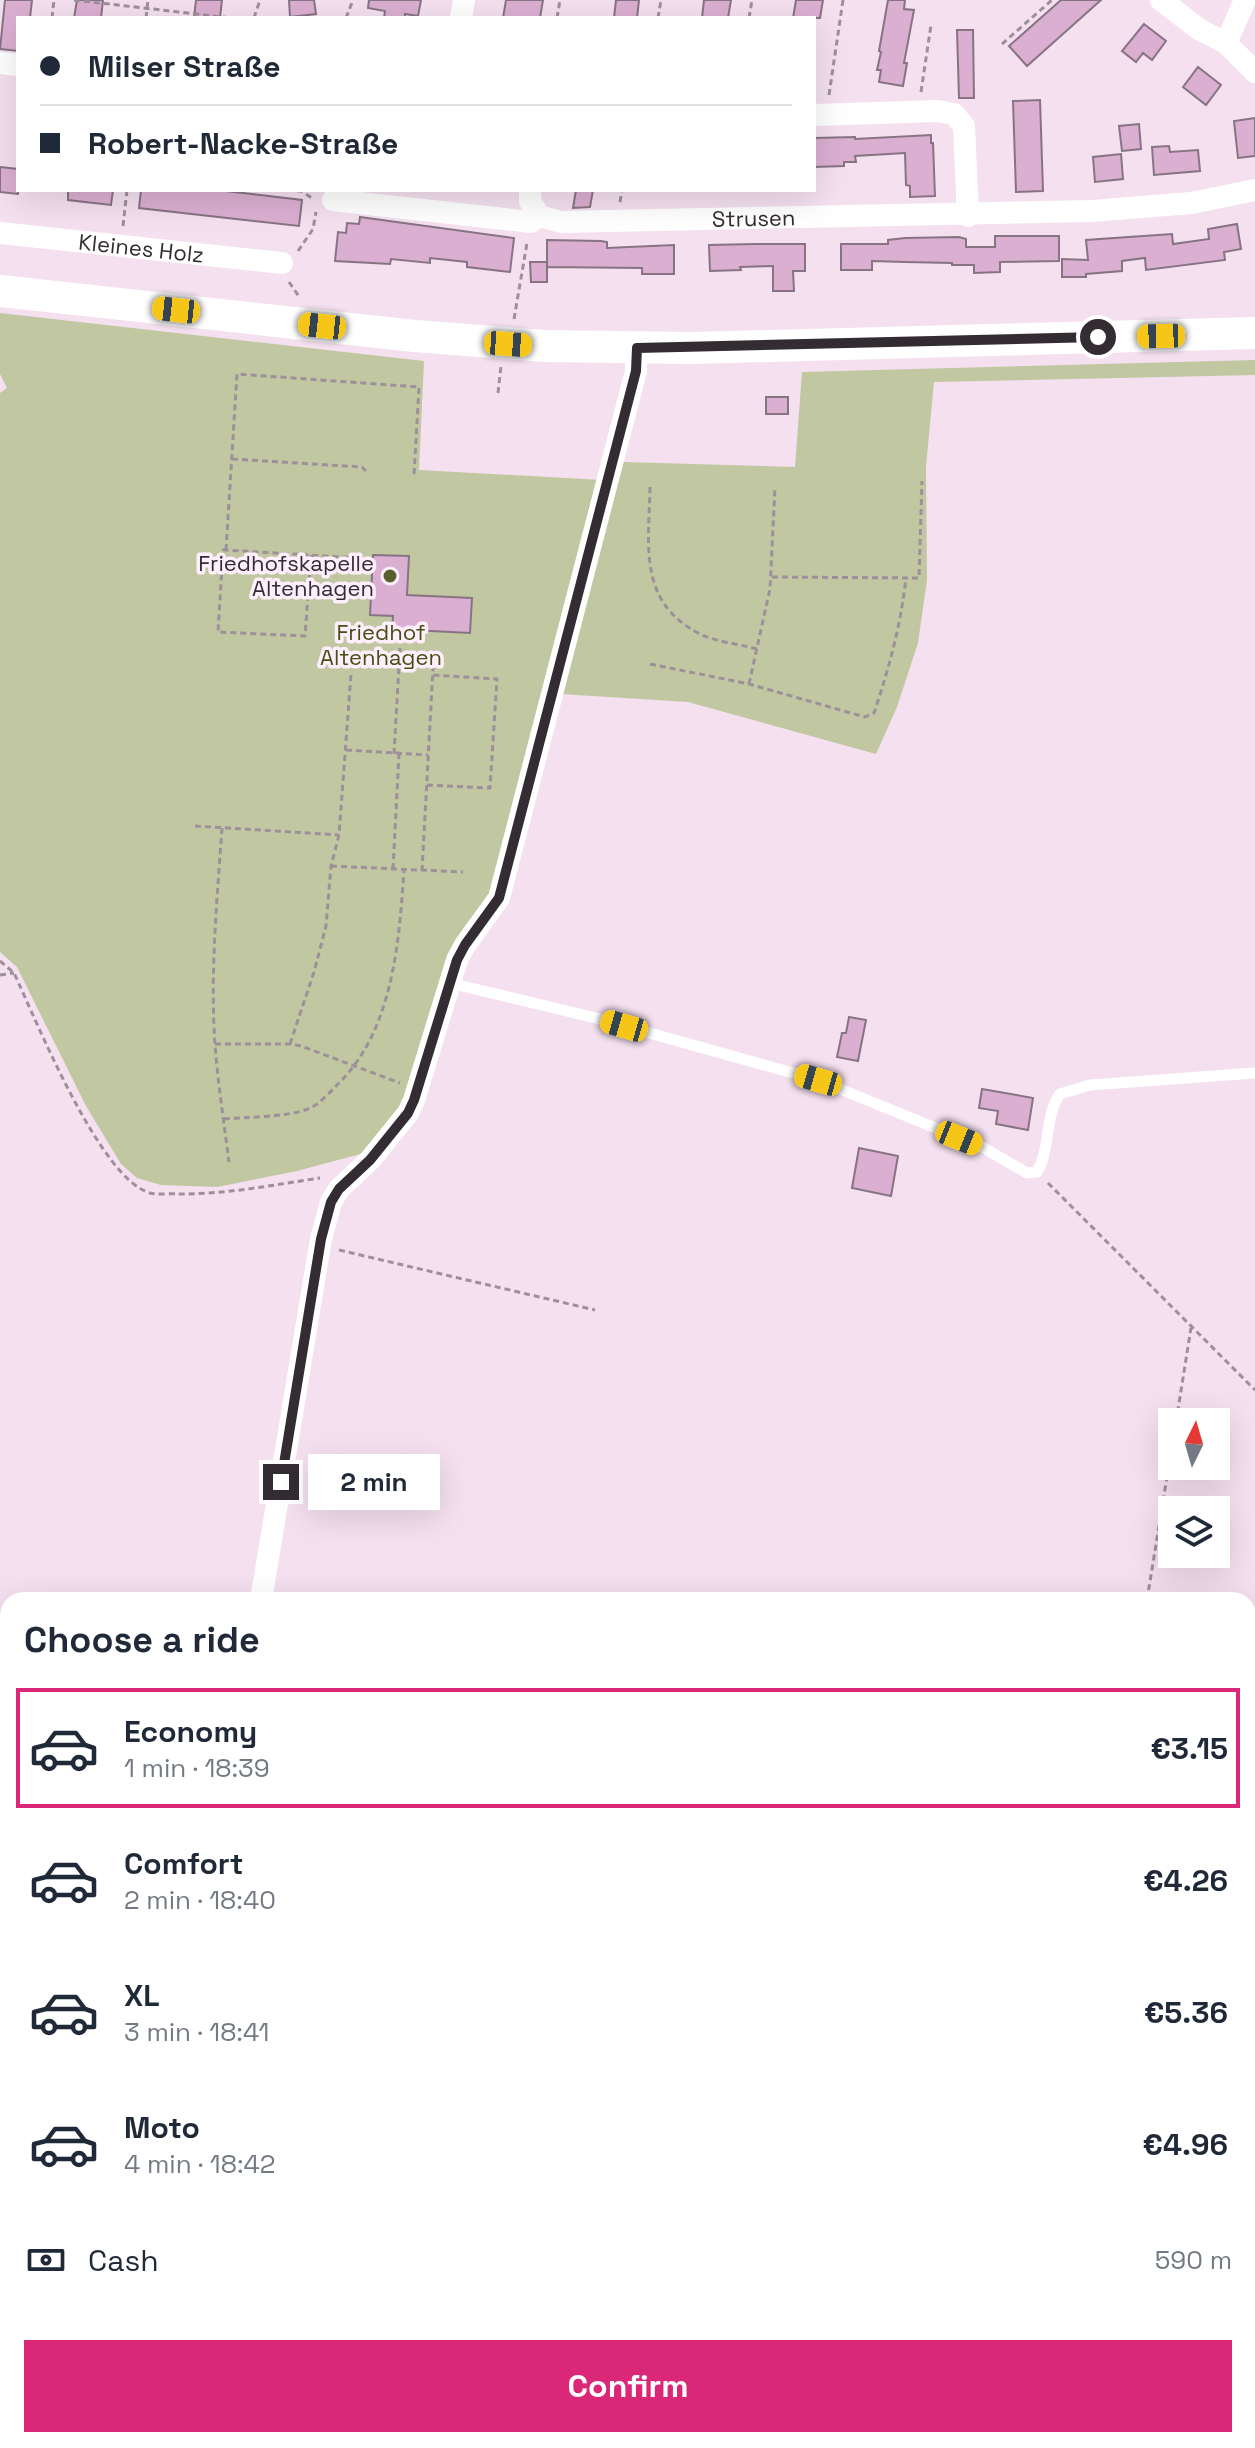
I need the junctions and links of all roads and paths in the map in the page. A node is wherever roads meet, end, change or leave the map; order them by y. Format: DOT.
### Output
graph roads {
  1 [pos="74,0"];
  2 [pos="148,0"];
  3 [pos="843,0"];
  4 [pos="1052,0"];
  5 [pos="1161,0"];
  6 [pos="1245,0"];
  7 [pos="147,8"];
  8 [pos="146,16"];
  9 [pos="214,16"];
  10 [pos="931,25"];
  11 [pos="1226,43"];
  12 [pos="1002,44"];
  13 [pos="1255,72"];
  14 [pos="918,112"];
  15 [pos="820,114"];
  16 [pos="1255,190"];
  17 [pos="127,192"];
  18 [pos="303,192"];
  19 [pos="530,192"];
  20 [pos="402,199"];
  21 [pos="333,200"];
  22 [pos="968,216"];
  23 [pos="535,219"];
  24 [pos="0,233"];
  25 [pos="121,246"];
  26 [pos="282,263"];
  27 [pos="0,291"];
  28 [pos="514,321"];
  29 [pos="1255,333"];
  30 [pos="637,348"];
  31 [pos="501,362"];
  32 [pos="498,393"];
  33 [pos="232,459"];
  34 [pos="366,471"];
  35 [pos="414,475"];
  36 [pos="922,481"];
  37 [pos="650,487"];
  38 [pos="775,487"];
  39 [pos="226,550"];
  40 [pos="311,555"];
  41 [pos="359,558"];
  42 [pos="772,577"];
  43 [pos="906,577"];
  44 [pos="400,648"];
  45 [pos="757,649"];
  46 [pos="434,650"];
  47 [pos="650,664"];
  48 [pos="351,674"];
  49 [pos="433,675"];
  50 [pos="749,684"];
  51 [pos="346,750"];
  52 [pos="397,754"];
  53 [pos="428,755"];
  54 [pos="427,785"];
  55 [pos="195,826"];
  56 [pos="222,828"];
  57 [pos="339,835"];
  58 [pos="331,866"];
  59 [pos="393,869"];
  60 [pos="404,870"];
  61 [pos="422,871"];
  62 [pos="463,872"];
  63 [pos="0,961"];
  64 [pos="14,973"];
  65 [pos="0,975"];
  66 [pos="450,983"];
  67 [pos="215,1044"];
  68 [pos="290,1044"];
  69 [pos="356,1067"];
  70 [pos="1255,1073"];
  71 [pos="418,1090"];
  72 [pos="224,1119"];
  73 [pos="229,1162"];
  74 [pos="1037,1172"];
  75 [pos="339,1189"];
  76 [pos="320,1245"];
  77 [pos="595,1310"];
  78 [pos="1191,1328"];
  79 [pos="1255,1390"];
  80 [pos="1178,1408"];
  81 [pos="1166,1480"];
  82 [pos="262,1592"];
  83 [pos="1148,1592"];
  1 -- 7 [label="path"];
  2 -- 7 [label="path"];
  3 -- 15 [label="path"];
  4 -- 12 [label="path"];
  5 -- 11 [label="street"];
  6 -- 11 [label="street"];
  7 -- 8 [label="path"];
  7 -- 9 [label="path"];
  10 -- 14 [label="path"];
  11 -- 13 [label="street"];
  14 -- 15 [label="street"];
  14 -- 22 [label="street"];
  16 -- 22 [label="street, Strusen"];
  17 -- 25 [label="path"];
  18 -- 26 [label="path"];
  19 -- 23 [label="street"];
  20 -- 21 [label="street, Strusen"];
  20 -- 23 [label="street, Strusen"];
  22 -- 23 [label="street, Strusen"];
  23 -- 28 [label="path"];
  24 -- 25 [label="street, Kleines Holz"];
  25 -- 26 [label="street, Kleines Holz"];
  27 -- 30 [label="main road"];
  29 -- 30 [label="main road"];
  30 -- 66 [label="street"];
  31 -- 32 [label="path"];
  33 -- 34 [label="path"];
  33 -- 35 [label="path"];
  33 -- 39 [label="path"];
  36 -- 43 [label="path"];
  37 -- 45 [label="path"];
  38 -- 42 [label="path"];
  39 -- 40 [label="path"];
  39 -- 40 [label="path"];
  40 -- 41 [label="path"];
  42 -- 43 [label="path"];
  42 -- 45 [label="path"];
  43 -- 50 [label="path"];
  44 -- 52 [label="path"];
  45 -- 50 [label="path"];
  46 -- 49 [label="path"];
  47 -- 50 [label="path"];
  48 -- 51 [label="path"];
  49 -- 53 [label="path"];
  49 -- 54 [label="path"];
  51 -- 52 [label="path"];
  51 -- 57 [label="path"];
  52 -- 53 [label="path"];
  52 -- 59 [label="path"];
  53 -- 54 [label="path"];
  54 -- 61 [label="path"];
  55 -- 56 [label="path"];
  56 -- 57 [label="path"];
  56 -- 67 [label="path"];
  57 -- 58 [label="path"];
  58 -- 59 [label="path"];
  58 -- 68 [label="path"];
  59 -- 60 [label="path"];
  60 -- 61 [label="path"];
  60 -- 69 [label="path"];
  61 -- 62 [label="path"];
  63 -- 64 [label="path"];
  64 -- 65 [label="path"];
  64 -- 75 [label="path"];
  66 -- 71 [label="street"];
  66 -- 74 [label="lane"];
  67 -- 68 [label="path"];
  67 -- 72 [label="path"];
  68 -- 69 [label="path"];
  69 -- 71 [label="path"];
  69 -- 72 [label="path"];
  70 -- 74 [label="lane"];
  71 -- 75 [label="street"];
  72 -- 73 [label="path"];
  74 -- 78 [label="path"];
  75 -- 76 [label="street"];
  76 -- 77 [label="path"];
  76 -- 82 [label="street"];
  78 -- 79 [label="path"];
  78 -- 80 [label="path"];
  81 -- 83 [label="path"];
}
